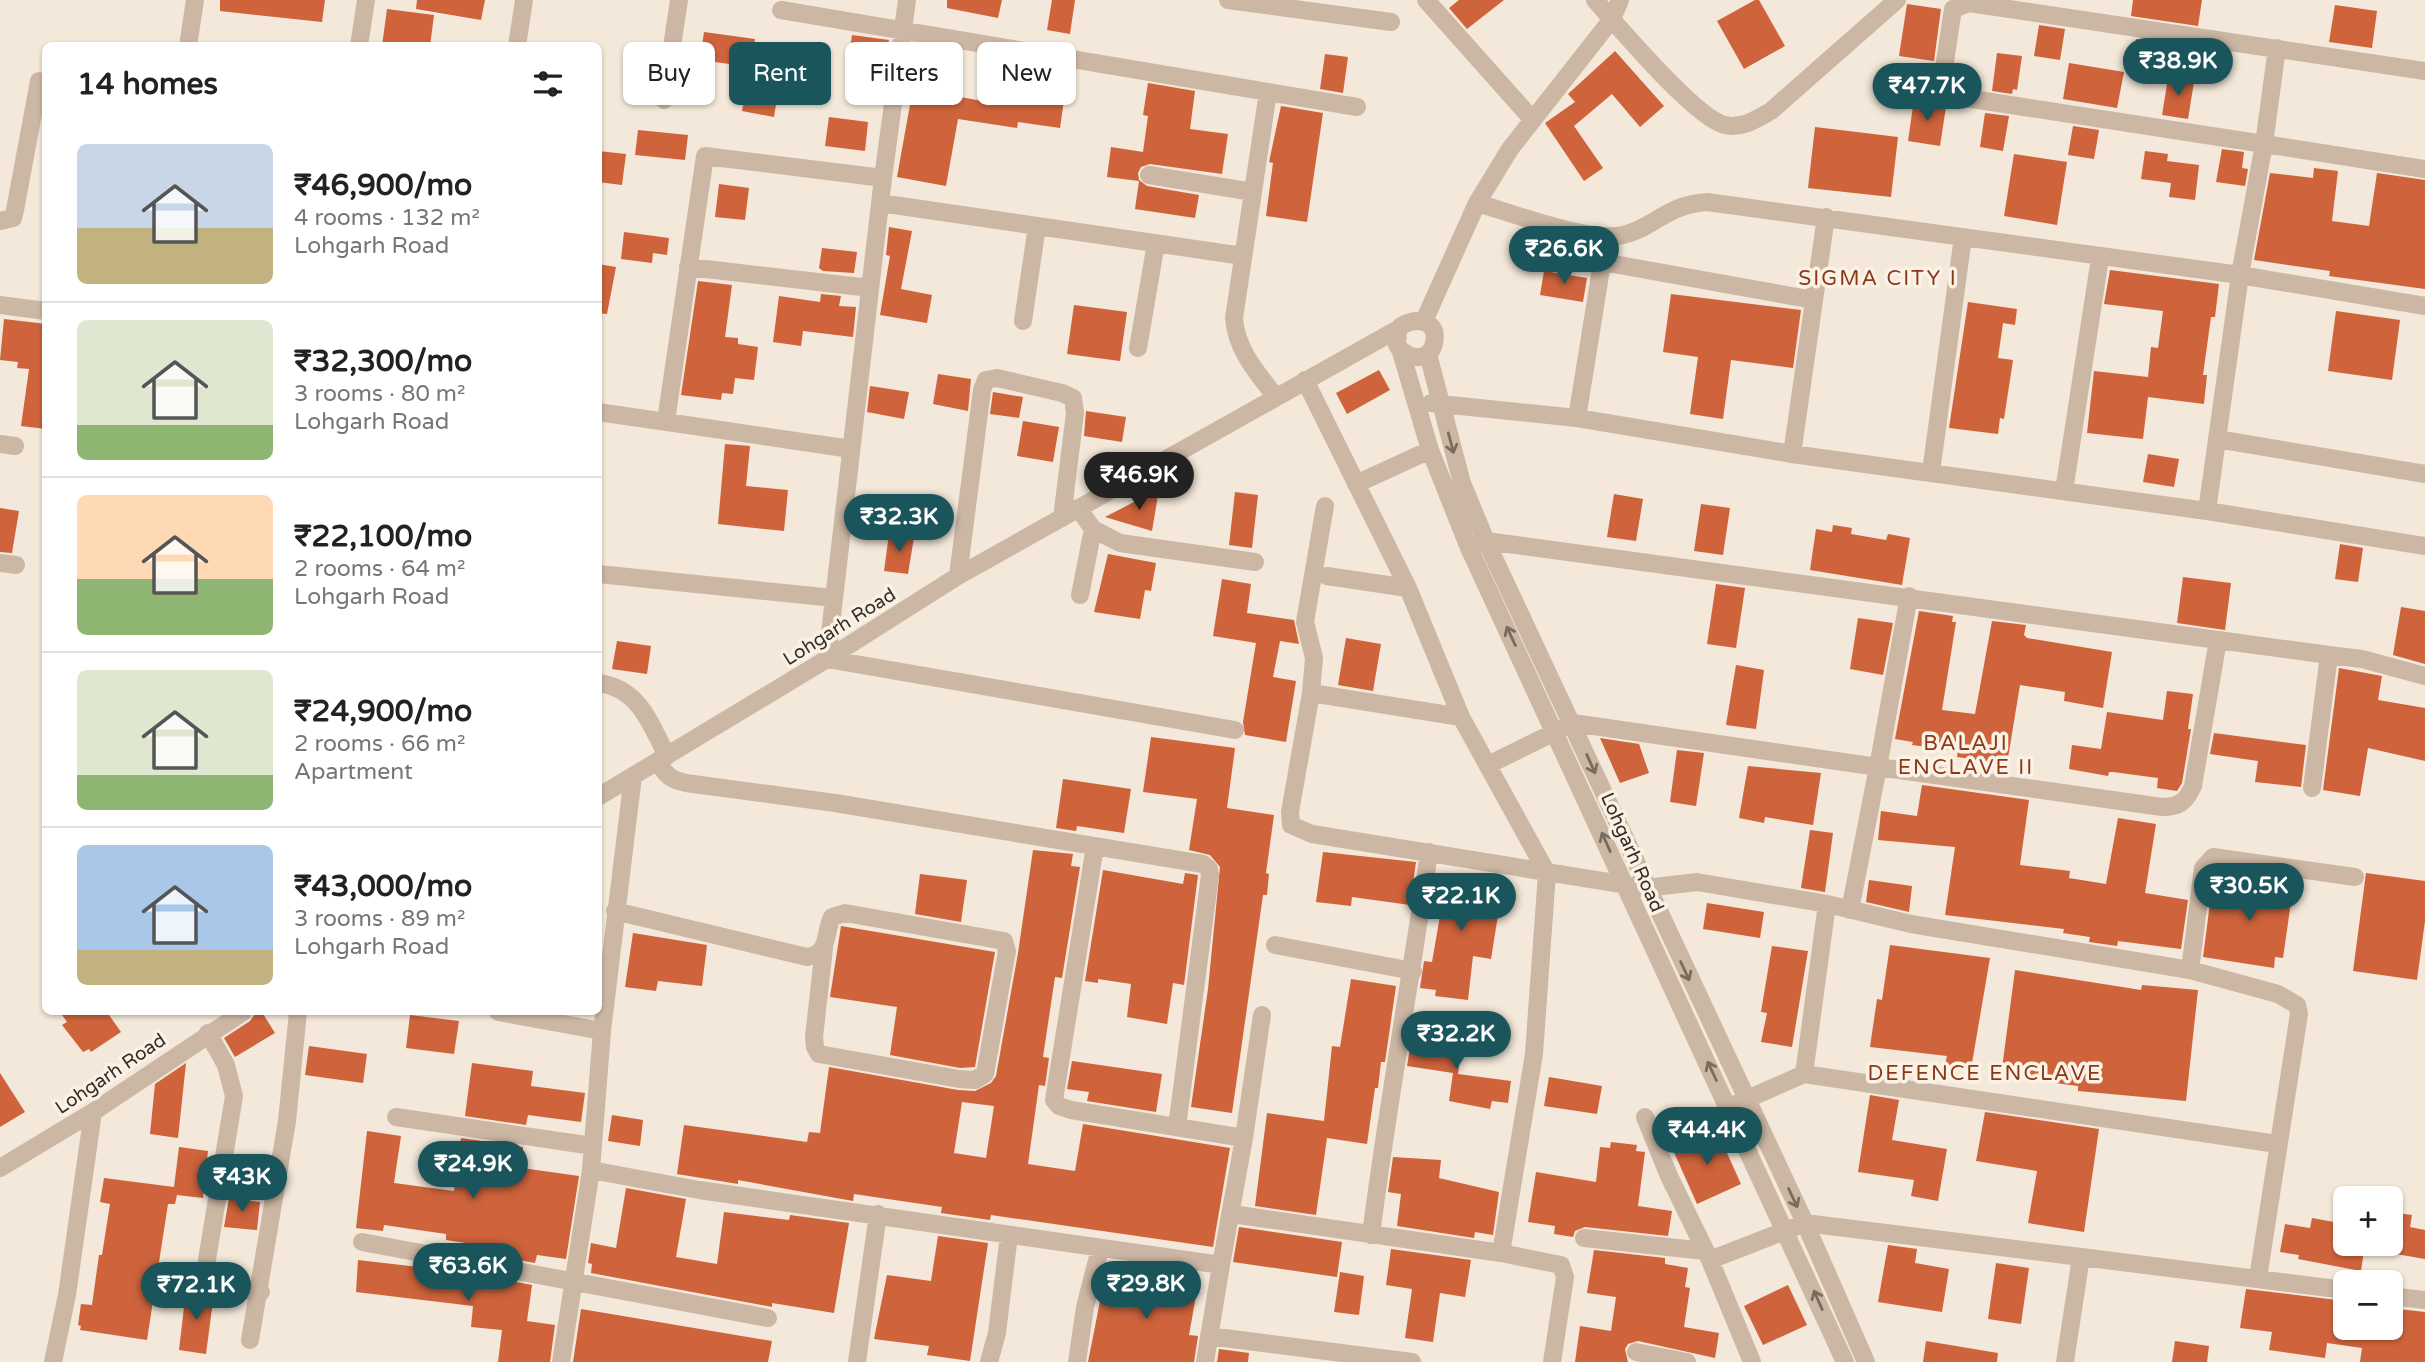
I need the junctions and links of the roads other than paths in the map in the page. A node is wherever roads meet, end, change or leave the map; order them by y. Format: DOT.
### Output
graph roads {
  1 [pos="195,0"];
  2 [pos="366,0"];
  3 [pos="524,0"];
  4 [pos="679,0"];
  5 [pos="907,0"];
  6 [pos="1228,0"];
  7 [pos="1426,0"];
  8 [pos="1595,0"];
  9 [pos="1620,0"];
  10 [pos="1897,0"];
  11 [pos="1250,1"];
  12 [pos="1957,3"];
  13 [pos="781,10"];
  14 [pos="1612,19"];
  15 [pos="1391,22"];
  16 [pos="903,29"];
  17 [pos="189,42"];
  18 [pos="360,42"];
  19 [pos="518,42"];
  20 [pos="673,42"];
  21 [pos="2277,48"];
  22 [pos="2425,71"];
  23 [pos="38,81"];
  24 [pos="1268,92"];
  25 [pos="1357,107"];
  26 [pos="1531,118"];
  27 [pos="2264,144"];
  28 [pos="2425,169"];
  29 [pos="1149,175"];
  30 [pos="883,178"];
  31 [pos="1253,192"];
  32 [pos="880,203"];
  33 [pos="1476,203"];
  34 [pos="1826,216"];
  35 [pos="0,221"];
  36 [pos="1037,226"];
  37 [pos="1963,237"];
  38 [pos="1606,238"];
  39 [pos="1156,243"];
  40 [pos="1243,256"];
  41 [pos="2100,257"];
  42 [pos="1602,262"];
  43 [pos="688,267"];
  44 [pos="2240,275"];
  45 [pos="870,288"];
  46 [pos="1814,300"];
  47 [pos="0,305"];
  48 [pos="2425,306"];
  49 [pos="42,310"];
  50 [pos="1023,321"];
  51 [pos="1424,321"];
  52 [pos="1398,329"];
  53 [pos="1138,348"];
  54 [pos="1401,352"];
  55 [pos="1428,354"];
  56 [pos="1306,380"];
  57 [pos="1276,397"];
  58 [pos="1441,402"];
  59 [pos="1417,405"];
  60 [pos="602,413"];
  61 [pos="1577,418"];
  62 [pos="666,421"];
  63 [pos="2217,439"];
  64 [pos="851,449"];
  65 [pos="1430,450"];
  66 [pos="1792,454"];
  67 [pos="1931,472"];
  68 [pos="2425,474"];
  69 [pos="1356,484"];
  70 [pos="2064,491"];
  71 [pos="1325,506"];
  72 [pos="1078,508"];
  73 [pos="2207,511"];
  74 [pos="1062,518"];
  75 [pos="1093,529"];
  76 [pos="1478,544"];
  77 [pos="2425,545"];
  78 [pos="1255,562"];
  79 [pos="602,574"];
  80 [pos="958,576"];
  81 [pos="1327,576"];
  82 [pos="1408,588"];
  83 [pos="1080,595"];
  84 [pos="1909,596"];
  85 [pos="834,598"];
  86 [pos="2218,640"];
  87 [pos="2329,655"];
  88 [pos="827,659"];
  89 [pos="2425,676"];
  90 [pos="602,684"];
  91 [pos="1311,693"];
  92 [pos="1461,717"];
  93 [pos="1573,723"];
  94 [pos="1555,729"];
  95 [pos="1235,730"];
  96 [pos="663,758"];
  97 [pos="1488,765"];
  98 [pos="1878,767"];
  99 [pos="633,776"];
  100 [pos="2312,788"];
  101 [pos="602,795"];
  102 [pos="1095,846"];
  103 [pos="1429,852"];
  104 [pos="1547,873"];
  105 [pos="2355,877"];
  106 [pos="1624,885"];
  107 [pos="1646,888"];
  108 [pos="1827,904"];
  109 [pos="1850,910"];
  110 [pos="615,911"];
  111 [pos="1275,945"];
  112 [pos="824,948"];
  113 [pos="2190,970"];
  114 [pos="1413,971"];
  115 [pos="235,1015"];
  116 [pos="298,1015"];
  117 [pos="514,1015"];
  118 [pos="1262,1016"];
  119 [pos="602,1031"];
  120 [pos="208,1032"];
  121 [pos="1804,1074"];
  122 [pos="1746,1100"];
  123 [pos="1728,1107"];
  124 [pos="93,1112"];
  125 [pos="396,1117"];
  126 [pos="1645,1117"];
  127 [pos="1177,1127"];
  128 [pos="1244,1138"];
  129 [pos="2277,1144"];
  130 [pos="593,1146"];
  131 [pos="0,1168"];
  132 [pos="591,1170"];
  133 [pos="878,1214"];
  134 [pos="1232,1214"];
  135 [pos="1805,1223"];
  136 [pos="1786,1229"];
  137 [pos="1009,1235"];
  138 [pos="1371,1235"];
  139 [pos="1584,1238"];
  140 [pos="362,1242"];
  141 [pos="1100,1249"];
  142 [pos="1502,1253"];
  143 [pos="1707,1255"];
  144 [pos="2081,1257"];
  145 [pos="1221,1265"];
  146 [pos="2258,1278"];
  147 [pos="575,1281"];
  148 [pos="2333,1288"];
  149 [pos="261,1292"];
  150 [pos="2403,1297"];
  151 [pos="2425,1300"];
  152 [pos="768,1318"];
  153 [pos="1209,1336"];
  154 [pos="250,1340"];
  155 [pos="1636,1352"];
  156 [pos="53,1362"];
  157 [pos="561,1362"];
  158 [pos="857,1362"];
  159 [pos="989,1362"];
  160 [pos="1077,1362"];
  161 [pos="1205,1362"];
  162 [pos="1412,1362"];
  163 [pos="1552,1362"];
  164 [pos="1687,1362"];
  165 [pos="1752,1362"];
  166 [pos="1846,1362"];
  167 [pos="1866,1362"];
  168 [pos="2065,1362"];
  1 -- 17 [label="street"];
  2 -- 18 [label="street"];
  3 -- 19 [label="street"];
  4 -- 20 [label="street"];
  5 -- 16 [label="street"];
  6 -- 11 [label="street"];
  7 -- 26 [label="street"];
  8 -- 14 [label="street"];
  9 -- 14 [label="street"];
  10 -- 14 [label="street"];
  11 -- 15 [label="street"];
  12 -- 21 [label="street"];
  12 -- 27 [label="street"];
  13 -- 16 [label="street"];
  14 -- 26 [label="street"];
  16 -- 24 [label="street"];
  16 -- 30 [label="street"];
  21 -- 22 [label="street"];
  21 -- 27 [label="street"];
  23 -- 35 [label="street"];
  24 -- 25 [label="street"];
  24 -- 31 [label="street"];
  26 -- 33 [label="street"];
  27 -- 28 [label="street"];
  27 -- 44 [label="street"];
  29 -- 31 [label="street"];
  30 -- 32 [label="street"];
  30 -- 43 [label="street"];
  31 -- 40 [label="street"];
  32 -- 36 [label="street"];
  32 -- 45 [label="street"];
  33 -- 38 [label="street"];
  33 -- 51 [label="street"];
  34 -- 37 [label="street"];
  34 -- 38 [label="street"];
  34 -- 46 [label="street"];
  36 -- 39 [label="street"];
  36 -- 50 [label="street"];
  37 -- 41 [label="street"];
  37 -- 67 [label="street"];
  38 -- 42 [label="street"];
  39 -- 40 [label="street"];
  39 -- 53 [label="street"];
  40 -- 57 [label="street"];
  41 -- 44 [label="street"];
  41 -- 70 [label="street"];
  42 -- 46 [label="street"];
  42 -- 61 [label="street"];
  43 -- 45 [label="street"];
  43 -- 62 [label="street"];
  44 -- 48 [label="street"];
  44 -- 63 [label="street"];
  45 -- 64 [label="street"];
  46 -- 66 [label="street"];
  47 -- 49 [label="street"];
  51 -- 52 [label="street"];
  51 -- 55 [label="street"];
  52 -- 54 [label="street"];
  52 -- 56 [label="street, Lohgarh Road"];
  54 -- 55 [label="street"];
  54 -- 59 [label="street, Lohgarh Road"];
  55 -- 58 [label="street"];
  56 -- 57 [label="street, Lohgarh Road"];
  56 -- 69 [label="street"];
  57 -- 72 [label="street, Lohgarh Road"];
  58 -- 59 [label="street"];
  58 -- 61 [label="street"];
  58 -- 76 [label="street, one-way"];
  59 -- 65 [label="street, Lohgarh Road"];
  60 -- 62 [label="street"];
  61 -- 66 [label="street"];
  62 -- 64 [label="street"];
  63 -- 68 [label="street"];
  63 -- 73 [label="street"];
  64 -- 85 [label="street"];
  65 -- 69 [label="street"];
  65 -- 76 [label="street, Lohgarh Road"];
  66 -- 67 [label="street"];
  67 -- 70 [label="street"];
  69 -- 82 [label="street"];
  70 -- 73 [label="street"];
  71 -- 91 [label="street"];
  72 -- 74 [label="street, Lohgarh Road"];
  72 -- 75 [label="street"];
  73 -- 77 [label="street"];
  74 -- 80 [label="street, Lohgarh Road"];
  74 -- 80 [label="street"];
  75 -- 78 [label="street"];
  75 -- 83 [label="street"];
  76 -- 84 [label="street"];
  76 -- 93 [label="street"];
  94 -- 76 [label="street, Lohgarh Road, one-way"];
  79 -- 85 [label="street"];
  80 -- 88 [label="street, Lohgarh Road"];
  81 -- 82 [label="street"];
  82 -- 92 [label="street"];
  84 -- 86 [label="street"];
  84 -- 98 [label="street"];
  85 -- 88 [label="street"];
  86 -- 87 [label="street"];
  86 -- 98 [label="street"];
  87 -- 89 [label="street"];
  87 -- 100 [label="street"];
  88 -- 95 [label="street"];
  88 -- 96 [label="street, Lohgarh Road"];
  90 -- 96 [label="street"];
  91 -- 92 [label="street"];
  91 -- 103 [label="street"];
  92 -- 97 [label="street"];
  93 -- 94 [label="street"];
  93 -- 98 [label="street"];
  93 -- 107 [label="street, one-way"];
  94 -- 97 [label="street"];
  106 -- 94 [label="street, Lohgarh Road, one-way"];
  96 -- 99 [label="street, Lohgarh Road"];
  96 -- 102 [label="street"];
  97 -- 104 [label="street"];
  98 -- 109 [label="street"];
  99 -- 101 [label="street, Lohgarh Road"];
  99 -- 110 [label="street"];
  102 -- 127 [label="street"];
  102 -- 127 [label="street"];
  103 -- 104 [label="street"];
  103 -- 114 [label="street"];
  104 -- 106 [label="street"];
  104 -- 142 [label="street"];
  105 -- 113 [label="street"];
  106 -- 107 [label="street"];
  123 -- 106 [label="street, Lohgarh Road, one-way"];
  107 -- 108 [label="street"];
  107 -- 122 [label="street, one-way"];
  108 -- 109 [label="street"];
  108 -- 121 [label="street"];
  109 -- 113 [label="street"];
  110 -- 112 [label="street"];
  110 -- 119 [label="street"];
  111 -- 114 [label="street"];
  112 -- 112 [label="street"];
  113 -- 129 [label="street"];
  114 -- 138 [label="street"];
  115 -- 120 [label="street, Lohgarh Road"];
  116 -- 149 [label="street"];
  117 -- 119 [label="street"];
  118 -- 128 [label="street"];
  119 -- 130 [label="street"];
  120 -- 124 [label="street, Lohgarh Road"];
  120 -- 149 [label="street"];
  121 -- 122 [label="street"];
  121 -- 129 [label="street"];
  122 -- 123 [label="street"];
  122 -- 135 [label="street, one-way"];
  123 -- 136 [label="street, Lohgarh Road"];
  124 -- 131 [label="street, Lohgarh Road"];
  124 -- 156 [label="street"];
  125 -- 130 [label="street"];
  126 -- 143 [label="street"];
  127 -- 128 [label="street"];
  128 -- 134 [label="street"];
  129 -- 146 [label="street"];
  130 -- 132 [label="street"];
  132 -- 133 [label="street"];
  132 -- 147 [label="street"];
  133 -- 137 [label="street"];
  133 -- 158 [label="street"];
  134 -- 138 [label="street"];
  134 -- 145 [label="street"];
  135 -- 136 [label="street"];
  135 -- 144 [label="street"];
  135 -- 167 [label="street"];
  136 -- 143 [label="street"];
  166 -- 136 [label="street, Lohgarh Road, one-way"];
  137 -- 141 [label="street"];
  137 -- 159 [label="street"];
  138 -- 142 [label="street"];
  139 -- 143 [label="street"];
  140 -- 147 [label="street"];
  141 -- 145 [label="street"];
  141 -- 160 [label="street"];
  142 -- 163 [label="street"];
  143 -- 165 [label="street"];
  144 -- 146 [label="street"];
  144 -- 168 [label="street"];
  145 -- 153 [label="street"];
  146 -- 148 [label="street"];
  147 -- 152 [label="street"];
  147 -- 157 [label="street"];
  149 -- 154 [label="street"];
  150 -- 151 [label="street"];
  153 -- 161 [label="street"];
  153 -- 162 [label="street"];
  155 -- 164 [label="street"];
}
